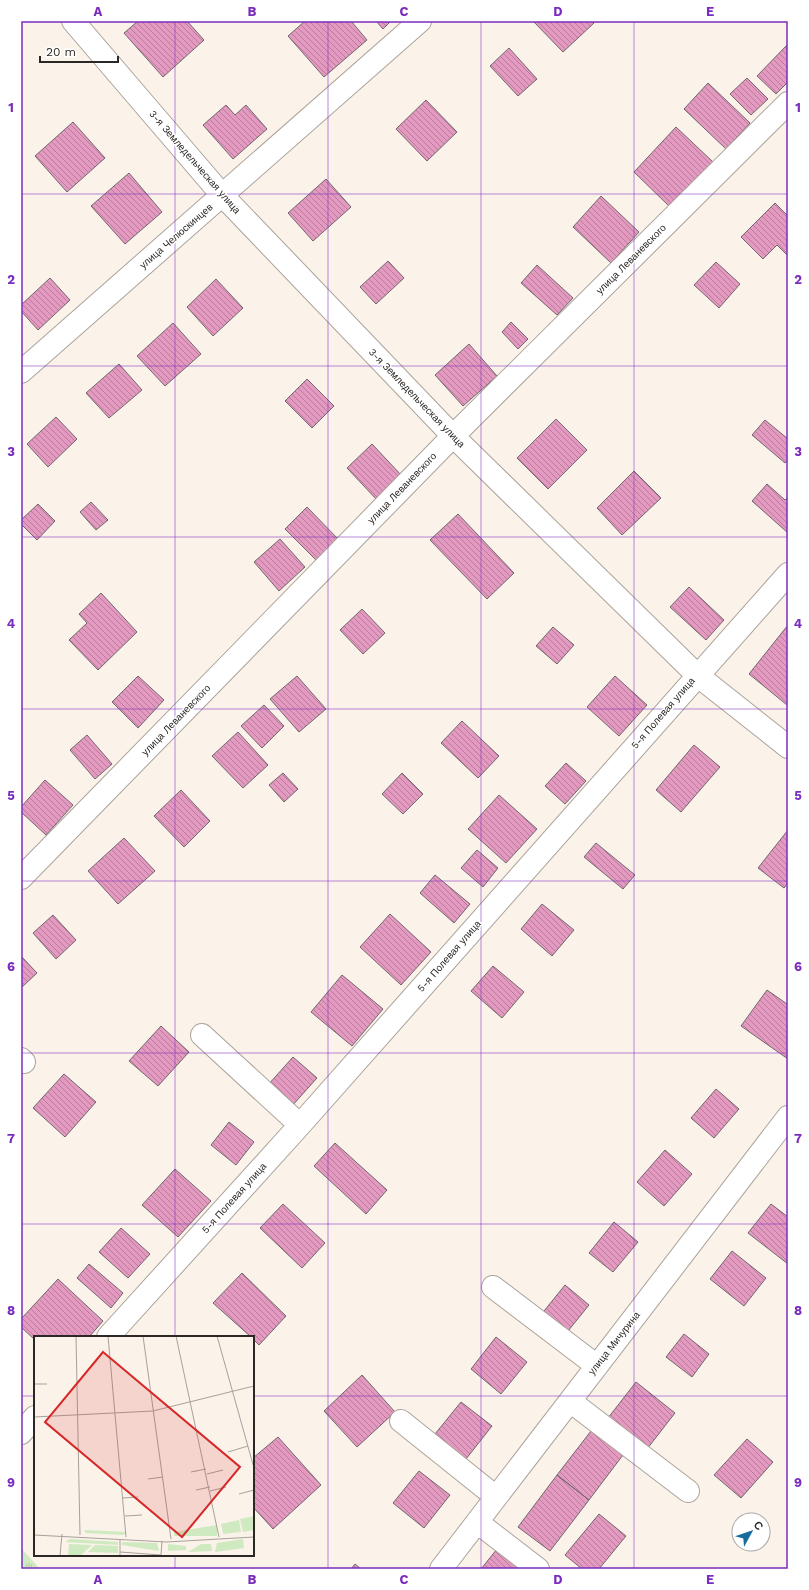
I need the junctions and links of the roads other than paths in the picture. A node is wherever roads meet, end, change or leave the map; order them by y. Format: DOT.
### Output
graph roads {
  1 [pos="73,21"];
  2 [pos="420,21"];
  3 [pos="788,103"];
  4 [pos="222,195"];
  5 [pos="21,372"];
  6 [pos="453,436"];
  7 [pos="788,574"];
  8 [pos="697,675"];
  9 [pos="788,747"];
  10 [pos="21,878"];
  11 [pos="202,1035"];
  12 [pos="788,1117"];
  13 [pos="300,1125"];
  14 [pos="493,1287"];
  15 [pos="109,1336"];
  16 [pos="597,1366"];
  17 [pos="570,1401"];
  18 [pos="34,1418"];
  19 [pos="401,1421"];
  20 [pos="21,1433"];
  21 [pos="688,1491"];
  22 [pos="496,1497"];
  23 [pos="477,1522"];
  24 [pos="441,1569"];
  25 [pos="538,1569"];
  1 -- 4 [label="street, 3-я Земледельческая улица"];
  2 -- 4 [label="street, улица Челюскинцев"];
  3 -- 6 [label="street, улица Леваневского"];
  4 -- 5 [label="street, улица Челюскинцев"];
  4 -- 6 [label="street, 3-я Земледельческая улица"];
  6 -- 8 [label="street, 3-я Земледельческая улица"];
  6 -- 10 [label="street, улица Леваневского"];
  7 -- 8 [label="street, 5-я Полевая улица"];
  8 -- 9 [label="street, 3-я Земледельческая улица"];
  8 -- 13 [label="street, 5-я Полевая улица"];
  11 -- 13 [label="street"];
  12 -- 16 [label="street, улица Мичурина"];
  13 -- 15 [label="street, 5-я Полевая улица"];
  14 -- 16 [label="street"];
  16 -- 17 [label="street, улица Мичурина"];
  17 -- 21 [label="street"];
  17 -- 22 [label="street, улица Мичурина"];
  18 -- 20 [label="street"];
  19 -- 22 [label="street"];
  22 -- 23 [label="street, улица Мичурина"];
  23 -- 24 [label="street, улица Мичурина"];
  23 -- 25 [label="street"];
}
